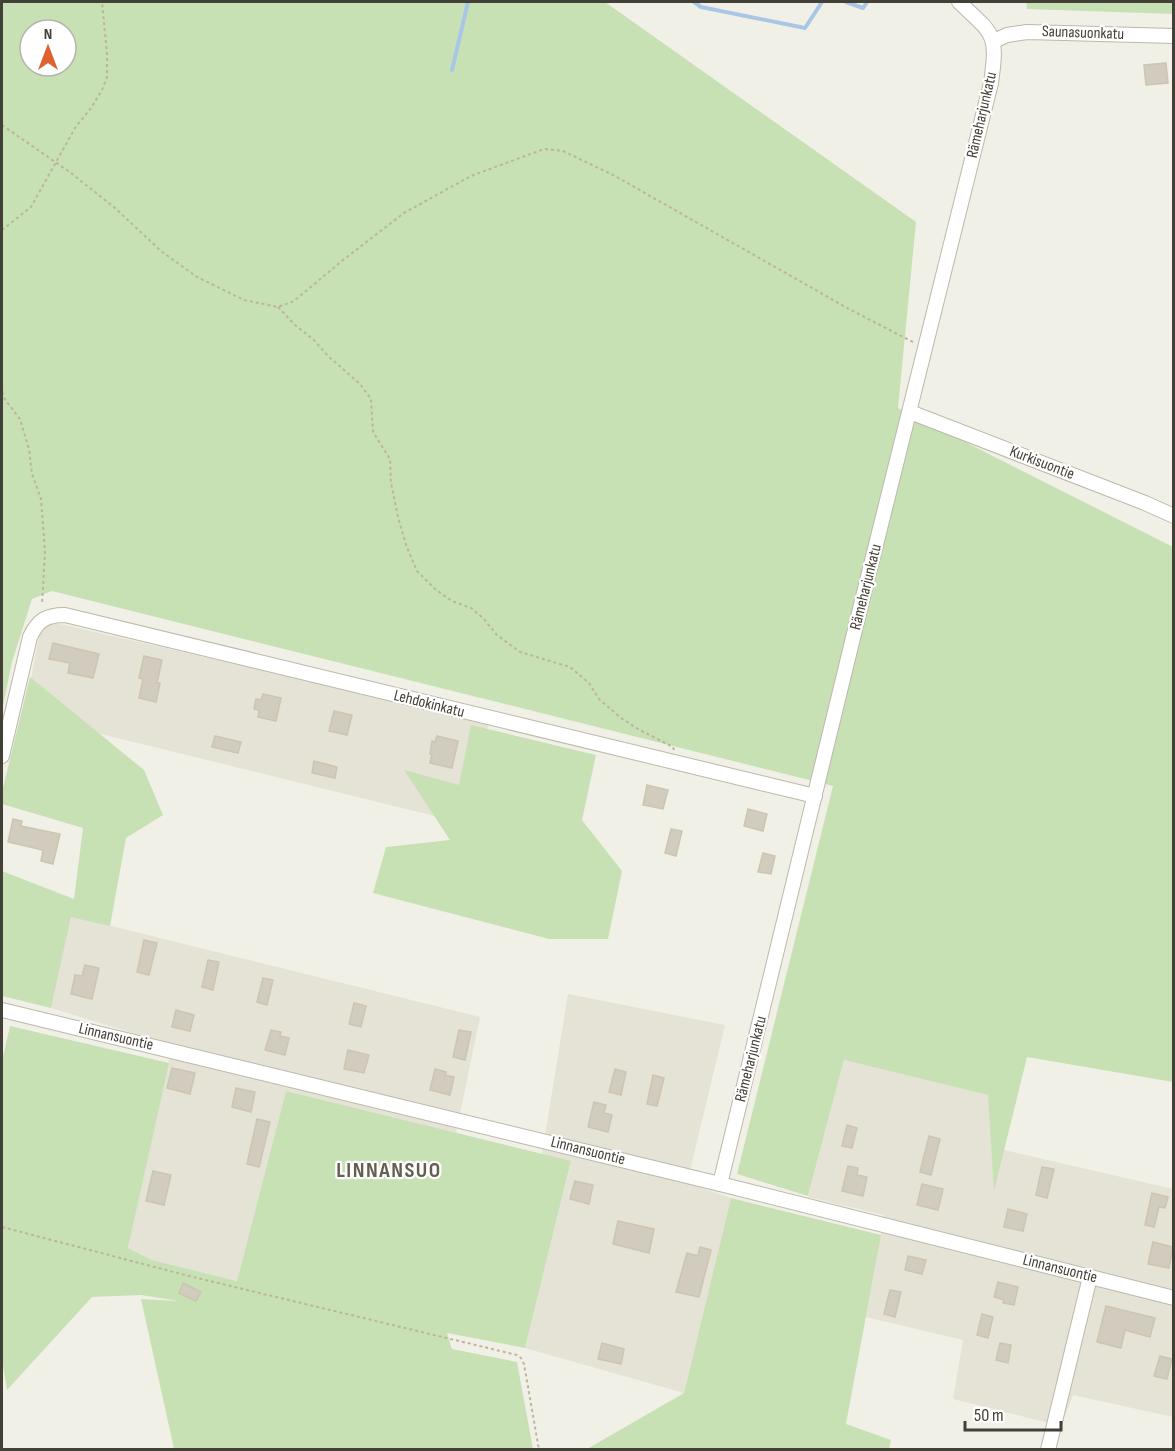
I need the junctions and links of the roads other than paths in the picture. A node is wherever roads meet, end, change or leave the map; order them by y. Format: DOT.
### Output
graph roads {
  1 [pos="959,2"];
  2 [pos="1173,36"];
  3 [pos="994,41"];
  4 [pos="910,412"];
  5 [pos="1173,516"];
  6 [pos="2,756"];
  7 [pos="815,796"];
  8 [pos="2,1010"];
  9 [pos="720,1184"];
  10 [pos="1090,1276"];
  11 [pos="1173,1298"];
  12 [pos="1048,1449"];
  1 -- 3 [label="street"];
  2 -- 3 [label="street, Saunasuonkatu"];
  3 -- 4 [label="street, Rämeharjunkatu"];
  4 -- 5 [label="street, Kurkisuontie"];
  4 -- 7 [label="street, Rämeharjunkatu"];
  6 -- 7 [label="street, Lehdokinkatu"];
  7 -- 9 [label="street, Rämeharjunkatu"];
  8 -- 9 [label="street, Linnansuontie"];
  9 -- 10 [label="street, Linnansuontie"];
  10 -- 11 [label="street, Linnansuontie"];
  10 -- 12 [label="street"];
}
